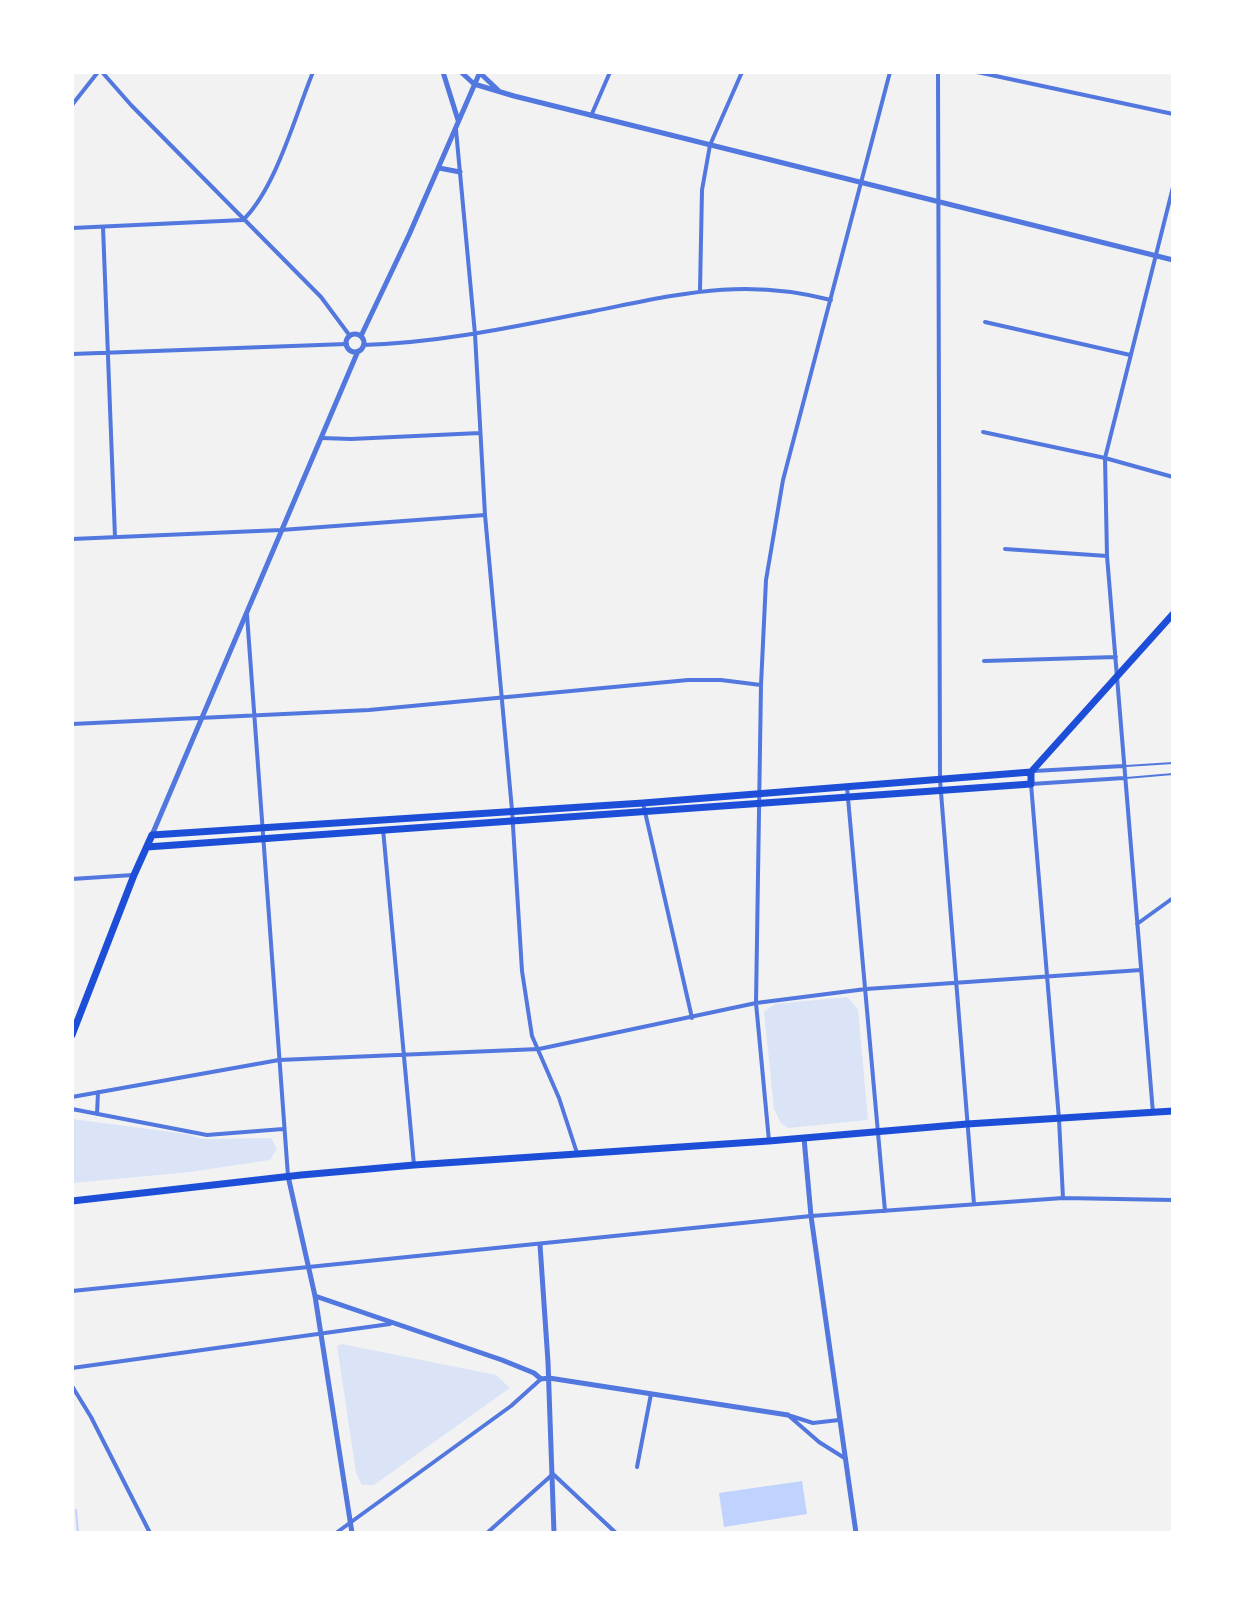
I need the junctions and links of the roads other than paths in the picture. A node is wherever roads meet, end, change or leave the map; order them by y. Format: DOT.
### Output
graph roads {
  1 [pos="100,72"];
  2 [pos="313,72"];
  3 [pos="443,72"];
  4 [pos="461,72"];
  5 [pos="480,72"];
  6 [pos="610,72"];
  7 [pos="742,72"];
  8 [pos="890,72"];
  9 [pos="938,72"];
  10 [pos="977,72"];
  11 [pos="474,84"];
  12 [pos="500,92"];
  13 [pos="72,105"];
  14 [pos="1173,114"];
  15 [pos="591,116"];
  16 [pos="457,123"];
  17 [pos="710,145"];
  18 [pos="439,168"];
  19 [pos="460,172"];
  20 [pos="859,183"];
  21 [pos="1173,187"];
  22 [pos="939,203"];
  23 [pos="243,220"];
  24 [pos="103,227"];
  25 [pos="72,228"];
  26 [pos="1155,255"];
  27 [pos="1173,260"];
  28 [pos="700,290"];
  29 [pos="831,300"];
  30 [pos="985,322"];
  31 [pos="475,334"];
  32 [pos="350,336"];
  33 [pos="361,336"];
  34 [pos="347,344"];
  35 [pos="363,345"];
  36 [pos="358,351"];
  37 [pos="108,353"];
  38 [pos="72,354"];
  39 [pos="1130,355"];
  40 [pos="983,432"];
  41 [pos="480,433"];
  42 [pos="321,438"];
  43 [pos="1105,458"];
  44 [pos="1173,477"];
  45 [pos="485,515"];
  46 [pos="281,530"];
  47 [pos="115,537"];
  48 [pos="72,539"];
  49 [pos="1005,549"];
  50 [pos="1107,556"];
  51 [pos="1173,614"];
  52 [pos="247,615"];
  53 [pos="1116,657"];
  54 [pos="984,661"];
  55 [pos="1117,676"];
  56 [pos="761,685"];
  57 [pos="502,699"];
  58 [pos="253,717"];
  59 [pos="202,719"];
  60 [pos="72,724"];
  61 [pos="1173,763"];
  62 [pos="1123,766"];
  63 [pos="1031,772"];
  64 [pos="1173,774"];
  65 [pos="1124,778"];
  66 [pos="940,780"];
  67 [pos="1031,784"];
  68 [pos="847,787"];
  69 [pos="940,790"];
  70 [pos="758,793"];
  71 [pos="848,798"];
  72 [pos="643,803"];
  73 [pos="759,804"];
  74 [pos="512,810"];
  75 [pos="645,813"];
  76 [pos="512,820"];
  77 [pos="383,825"];
  78 [pos="263,829"];
  79 [pos="152,835"];
  80 [pos="263,839"];
  81 [pos="147,847"];
  82 [pos="134,875"];
  83 [pos="72,879"];
  84 [pos="1173,898"];
  85 [pos="1137,924"];
  86 [pos="1141,970"];
  87 [pos="1048,976"];
  88 [pos="956,982"];
  89 [pos="866,989"];
  90 [pos="756,1003"];
  91 [pos="692,1018"];
  92 [pos="72,1035"];
  93 [pos="539,1049"];
  94 [pos="405,1054"];
  95 [pos="279,1060"];
  96 [pos="98,1092"];
  97 [pos="72,1097"];
  98 [pos="72,1109"];
  99 [pos="1173,1111"];
  100 [pos="1153,1113"];
  101 [pos="97,1114"];
  102 [pos="1059,1119"];
  103 [pos="967,1124"];
  104 [pos="283,1129"];
  105 [pos="876,1132"];
  106 [pos="804,1138"];
  107 [pos="769,1141"];
  108 [pos="578,1155"];
  109 [pos="414,1165"];
  110 [pos="288,1176"];
  111 [pos="1063,1198"];
  112 [pos="1173,1200"];
  113 [pos="72,1201"];
  114 [pos="974,1204"];
  115 [pos="885,1212"];
  116 [pos="811,1216"];
  117 [pos="540,1245"];
  118 [pos="309,1267"];
  119 [pos="72,1291"];
  120 [pos="315,1296"];
  121 [pos="390,1324"];
  122 [pos="321,1335"];
  123 [pos="72,1368"];
  124 [pos="549,1378"];
  125 [pos="541,1379"];
  126 [pos="72,1386"];
  127 [pos="651,1394"];
  128 [pos="788,1415"];
  129 [pos="839,1420"];
  130 [pos="846,1459"];
  131 [pos="637,1467"];
  132 [pos="553,1474"];
  133 [pos="349,1521"];
  134 [pos="150,1533"];
  135 [pos="336,1533"];
  136 [pos="352,1533"];
  137 [pos="487,1533"];
  138 [pos="554,1533"];
  139 [pos="616,1533"];
  140 [pos="856,1533"];
  1 -- 13 [label="street"];
  1 -- 23 [label="street"];
  2 -- 23 [label="street"];
  3 -- 16 [label="street"];
  4 -- 11 [label="street"];
  5 -- 11 [label="street"];
  5 -- 12 [label="street"];
  6 -- 15 [label="street"];
  7 -- 17 [label="street"];
  8 -- 20 [label="street"];
  9 -- 22 [label="street"];
  10 -- 14 [label="street"];
  11 -- 12 [label="street"];
  11 -- 16 [label="street"];
  12 -- 15 [label="street"];
  15 -- 17 [label="street"];
  16 -- 18 [label="street"];
  16 -- 19 [label="street"];
  17 -- 20 [label="street"];
  17 -- 28 [label="street"];
  18 -- 19 [label="street"];
  18 -- 33 [label="street"];
  19 -- 31 [label="street"];
  20 -- 22 [label="street"];
  20 -- 29 [label="street"];
  21 -- 26 [label="street"];
  22 -- 26 [label="street"];
  22 -- 66 [label="street"];
  23 -- 24 [label="street"];
  23 -- 32 [label="street"];
  24 -- 25 [label="street"];
  24 -- 37 [label="street"];
  26 -- 27 [label="street"];
  26 -- 39 [label="street"];
  28 -- 29 [label="street"];
  28 -- 31 [label="street"];
  29 -- 56 [label="street"];
  30 -- 39 [label="street"];
  31 -- 35 [label="street"];
  31 -- 41 [label="street"];
  32 -- 33 [label="street"];
  32 -- 34 [label="street"];
  33 -- 35 [label="street"];
  34 -- 36 [label="street"];
  34 -- 37 [label="street"];
  35 -- 36 [label="street"];
  36 -- 42 [label="street"];
  37 -- 38 [label="street"];
  37 -- 47 [label="street"];
  39 -- 43 [label="street"];
  40 -- 43 [label="street"];
  41 -- 42 [label="street"];
  41 -- 45 [label="street"];
  42 -- 46 [label="street"];
  43 -- 44 [label="street"];
  43 -- 50 [label="street"];
  45 -- 46 [label="street"];
  45 -- 57 [label="street"];
  46 -- 47 [label="street"];
  46 -- 52 [label="street"];
  47 -- 48 [label="street"];
  49 -- 50 [label="street"];
  50 -- 53 [label="street"];
  51 -- 55 [label="main road"];
  52 -- 58 [label="street"];
  52 -- 59 [label="street"];
  53 -- 54 [label="street"];
  53 -- 55 [label="street"];
  55 -- 62 [label="street"];
  55 -- 63 [label="main road"];
  56 -- 57 [label="street"];
  56 -- 70 [label="street"];
  57 -- 58 [label="street"];
  57 -- 74 [label="street"];
  58 -- 59 [label="street"];
  58 -- 78 [label="street"];
  59 -- 60 [label="street"];
  59 -- 79 [label="street"];
  61 -- 62 [label="lane"];
  62 -- 63 [label="street"];
  62 -- 65 [label="street"];
  63 -- 66 [label="main road"];
  63 -- 67 [label="main road"];
  64 -- 65 [label="lane"];
  65 -- 67 [label="street"];
  65 -- 85 [label="street"];
  66 -- 68 [label="main road"];
  66 -- 69 [label="street"];
  67 -- 69 [label="main road"];
  67 -- 87 [label="street"];
  68 -- 70 [label="main road"];
  68 -- 71 [label="street"];
  69 -- 71 [label="main road"];
  69 -- 88 [label="street"];
  70 -- 72 [label="main road"];
  70 -- 73 [label="street"];
  71 -- 73 [label="main road"];
  71 -- 89 [label="street"];
  72 -- 74 [label="main road"];
  72 -- 75 [label="street"];
  73 -- 75 [label="main road"];
  73 -- 90 [label="street"];
  74 -- 76 [label="street"];
  74 -- 77 [label="main road"];
  75 -- 76 [label="main road"];
  75 -- 91 [label="street"];
  76 -- 77 [label="main road"];
  76 -- 93 [label="street"];
  77 -- 78 [label="main road"];
  77 -- 80 [label="main road"];
  77 -- 94 [label="street"];
  78 -- 79 [label="main road"];
  78 -- 80 [label="street"];
  79 -- 81 [label="main road"];
  80 -- 81 [label="main road"];
  80 -- 95 [label="street"];
  81 -- 82 [label="main road"];
  82 -- 83 [label="street"];
  82 -- 92 [label="main road"];
  84 -- 85 [label="street"];
  85 -- 86 [label="street"];
  86 -- 87 [label="street"];
  86 -- 100 [label="street"];
  87 -- 88 [label="street"];
  87 -- 102 [label="street"];
  88 -- 89 [label="street"];
  88 -- 103 [label="street"];
  89 -- 90 [label="street"];
  89 -- 105 [label="street"];
  90 -- 91 [label="street"];
  90 -- 107 [label="street"];
  91 -- 93 [label="street"];
  93 -- 94 [label="street"];
  93 -- 108 [label="street"];
  94 -- 95 [label="street"];
  94 -- 109 [label="street"];
  95 -- 96 [label="street"];
  95 -- 104 [label="street"];
  96 -- 97 [label="street"];
  96 -- 101 [label="street"];
  98 -- 101 [label="street"];
  99 -- 100 [label="main road"];
  100 -- 102 [label="main road"];
  101 -- 104 [label="street"];
  102 -- 103 [label="main road"];
  102 -- 111 [label="street"];
  103 -- 105 [label="main road"];
  103 -- 114 [label="street"];
  104 -- 110 [label="street"];
  105 -- 106 [label="main road"];
  105 -- 115 [label="street"];
  106 -- 107 [label="main road"];
  106 -- 116 [label="street"];
  107 -- 108 [label="main road"];
  108 -- 109 [label="main road"];
  109 -- 110 [label="main road"];
  110 -- 113 [label="main road"];
  110 -- 118 [label="street"];
  111 -- 112 [label="street"];
  111 -- 114 [label="street"];
  114 -- 115 [label="street"];
  115 -- 116 [label="street"];
  116 -- 117 [label="street"];
  116 -- 129 [label="street"];
  117 -- 118 [label="street"];
  117 -- 124 [label="street"];
  118 -- 119 [label="street"];
  118 -- 120 [label="street"];
  120 -- 121 [label="street"];
  120 -- 122 [label="street"];
  121 -- 122 [label="street"];
  121 -- 125 [label="street"];
  122 -- 123 [label="street"];
  122 -- 133 [label="street"];
  124 -- 125 [label="street"];
  124 -- 127 [label="street"];
  124 -- 132 [label="street"];
  125 -- 133 [label="street"];
  126 -- 134 [label="street"];
  127 -- 128 [label="street"];
  127 -- 131 [label="street"];
  128 -- 129 [label="street"];
  128 -- 130 [label="street"];
  129 -- 130 [label="street"];
  130 -- 140 [label="street"];
  132 -- 137 [label="street"];
  132 -- 138 [label="street"];
  132 -- 139 [label="street"];
  133 -- 135 [label="street"];
  133 -- 136 [label="street"];
}
